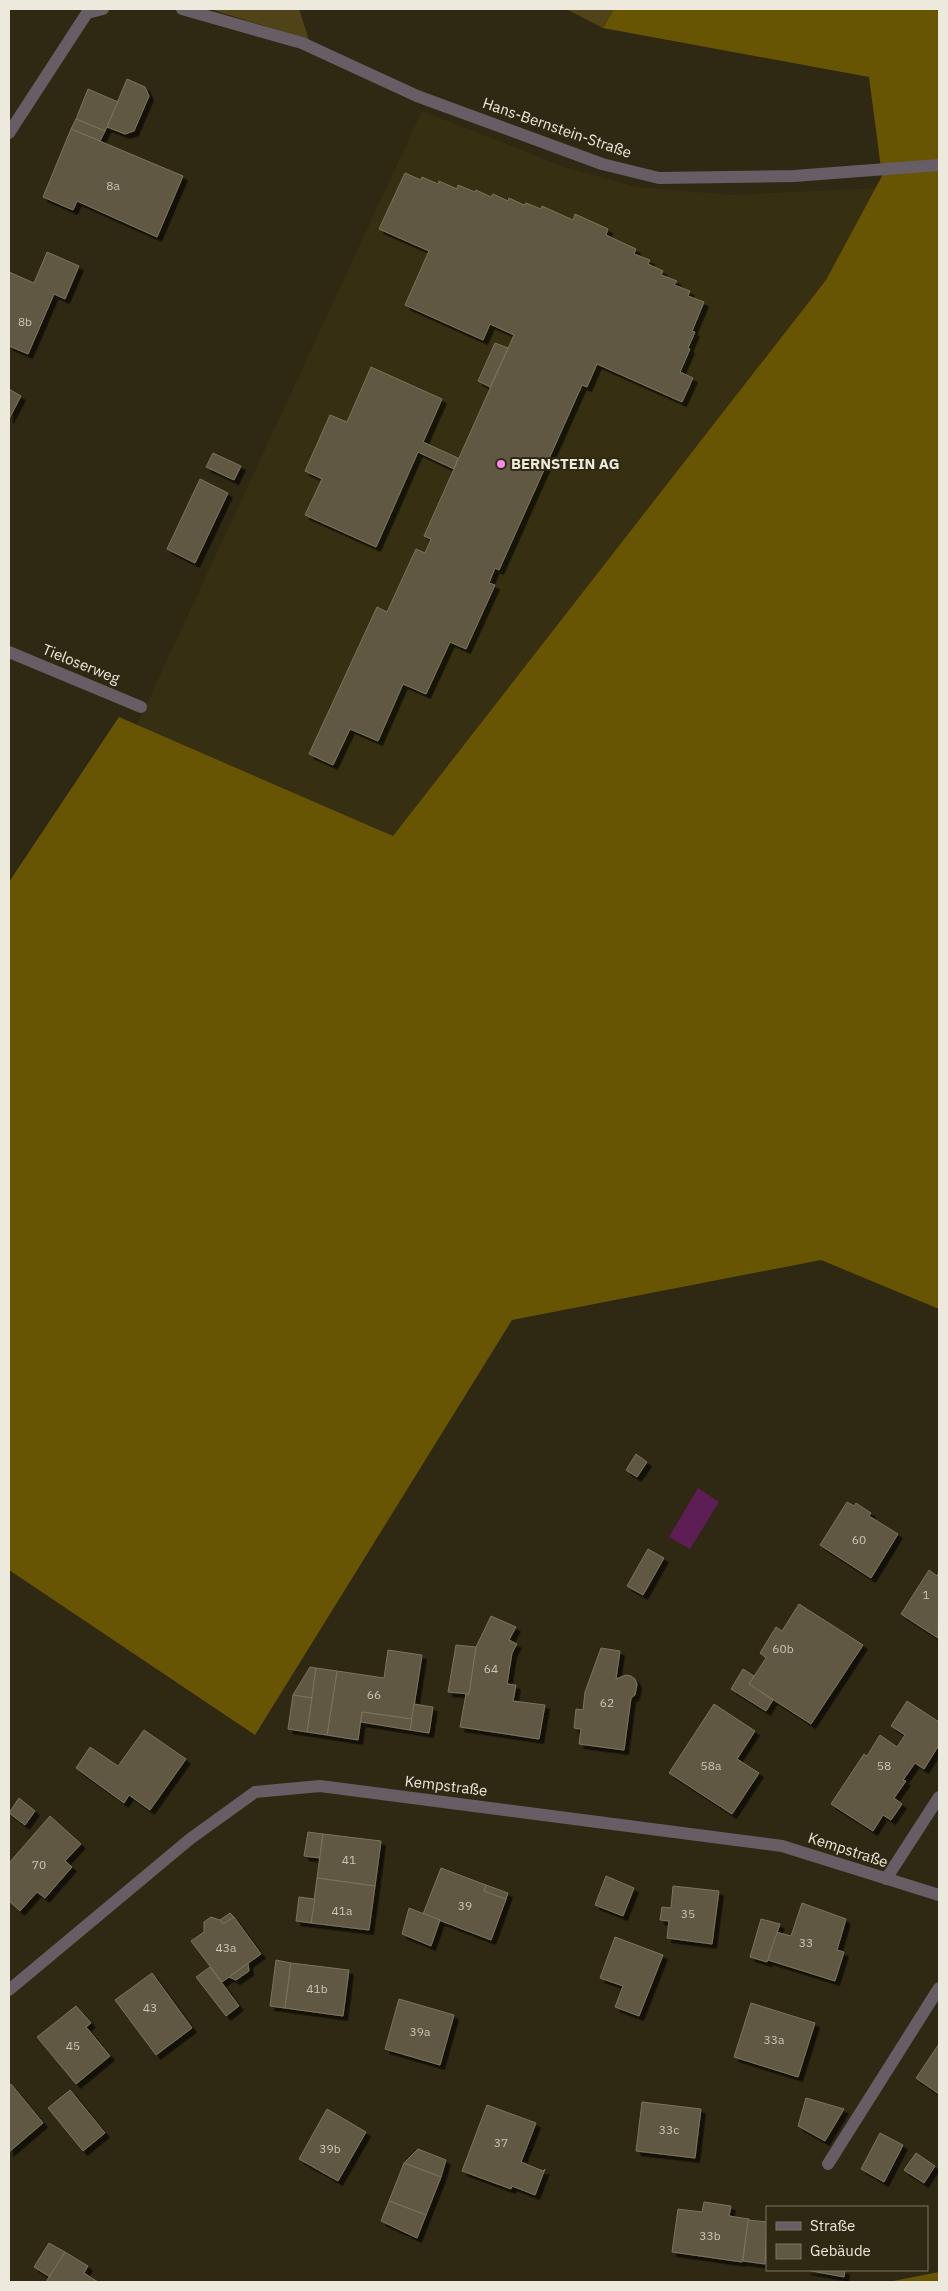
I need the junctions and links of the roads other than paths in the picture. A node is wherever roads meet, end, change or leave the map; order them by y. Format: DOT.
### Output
graph roads {
  1 [pos="103,9"];
  2 [pos="182,9"];
  3 [pos="9,133"];
  4 [pos="939,165"];
  5 [pos="9,652"];
  6 [pos="141,707"];
  7 [pos="939,1797"];
  8 [pos="886,1879"];
  9 [pos="939,1895"];
  10 [pos="939,1988"];
  11 [pos="9,1990"];
  12 [pos="828,2164"];
  1 -- 3 [label="street"];
  2 -- 4 [label="street, Hans-Bernstein-Straße"];
  5 -- 6 [label="street, Tieloserweg"];
  7 -- 8 [label="street"];
  8 -- 9 [label="street, Kempstraße"];
  8 -- 11 [label="street, Kempstraße"];
  10 -- 12 [label="street"];
}
